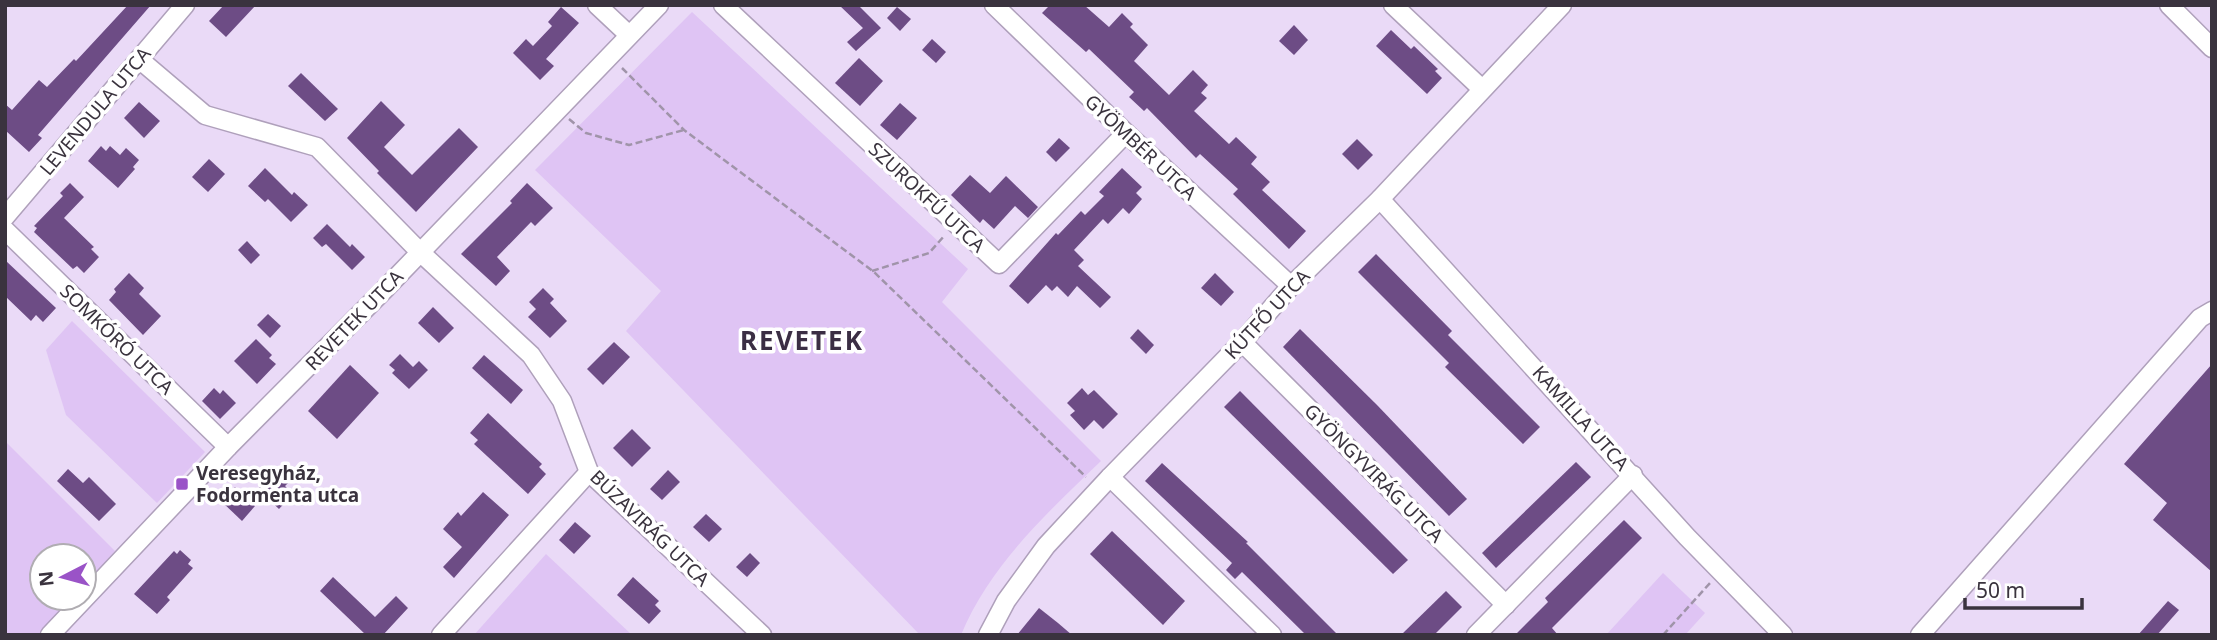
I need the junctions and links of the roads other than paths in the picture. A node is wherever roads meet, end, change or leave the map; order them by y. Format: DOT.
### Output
graph roads {
  1 [pos="184,5"];
  2 [pos="597,5"];
  3 [pos="659,5"];
  4 [pos="723,5"];
  5 [pos="994,5"];
  6 [pos="1393,5"];
  7 [pos="1562,5"];
  8 [pos="2169,5"];
  9 [pos="629,35"];
  10 [pos="2212,48"];
  11 [pos="139,59"];
  12 [pos="1482,89"];
  13 [pos="1126,134"];
  14 [pos="1380,199"];
  15 [pos="5,217"];
  16 [pos="5,230"];
  17 [pos="420,252"];
  18 [pos="1291,286"];
  19 [pos="2212,311"];
  20 [pos="1242,342"];
  21 [pos="228,447"];
  22 [pos="589,472"];
  23 [pos="1633,475"];
  24 [pos="1104,483"];
  25 [pos="1506,605"];
  26 [pos="50,635"];
  27 [pos="441,635"];
  28 [pos="762,635"];
  29 [pos="988,635"];
  30 [pos="1272,635"];
  31 [pos="1476,635"];
  32 [pos="1783,635"];
  33 [pos="1920,635"];
  1 -- 11 [label="street, LEVENDULA UTCA"];
  2 -- 9 [label="street"];
  3 -- 9 [label="street, REVETEK UTCA"];
  4 -- 13 [label="street, SZUROKFŰ UTCA"];
  5 -- 13 [label="street, GYÖMBÉR UTCA"];
  6 -- 12 [label="street"];
  7 -- 12 [label="street, KÚTFŐ UTCA"];
  8 -- 10 [label="street"];
  9 -- 17 [label="street, REVETEK UTCA"];
  11 -- 15 [label="street, LEVENDULA UTCA"];
  11 -- 17 [label="street, BÚZAVIRÁG UTCA"];
  12 -- 14 [label="street, KÚTFŐ UTCA"];
  13 -- 18 [label="street, GYÖMBÉR UTCA"];
  14 -- 18 [label="street, KÚTFŐ UTCA"];
  14 -- 23 [label="street, KAMILLA UTCA"];
  16 -- 21 [label="street, SOMKÓRÓ UTCA"];
  17 -- 21 [label="street, REVETEK UTCA"];
  17 -- 22 [label="street, BÚZAVIRÁG UTCA"];
  18 -- 20 [label="street, KÚTFŐ UTCA"];
  19 -- 33 [label="street"];
  20 -- 24 [label="street, KÚTFŐ UTCA"];
  20 -- 25 [label="street, GYÖNGYVIRÁG UTCA"];
  21 -- 26 [label="street, REVETEK UTCA"];
  22 -- 27 [label="street"];
  22 -- 28 [label="street, BÚZAVIRÁG UTCA"];
  23 -- 25 [label="street"];
  23 -- 32 [label="street, KAMILLA UTCA"];
  24 -- 29 [label="street, KÚTFŐ UTCA"];
  24 -- 30 [label="street"];
  25 -- 31 [label="street"];
}
